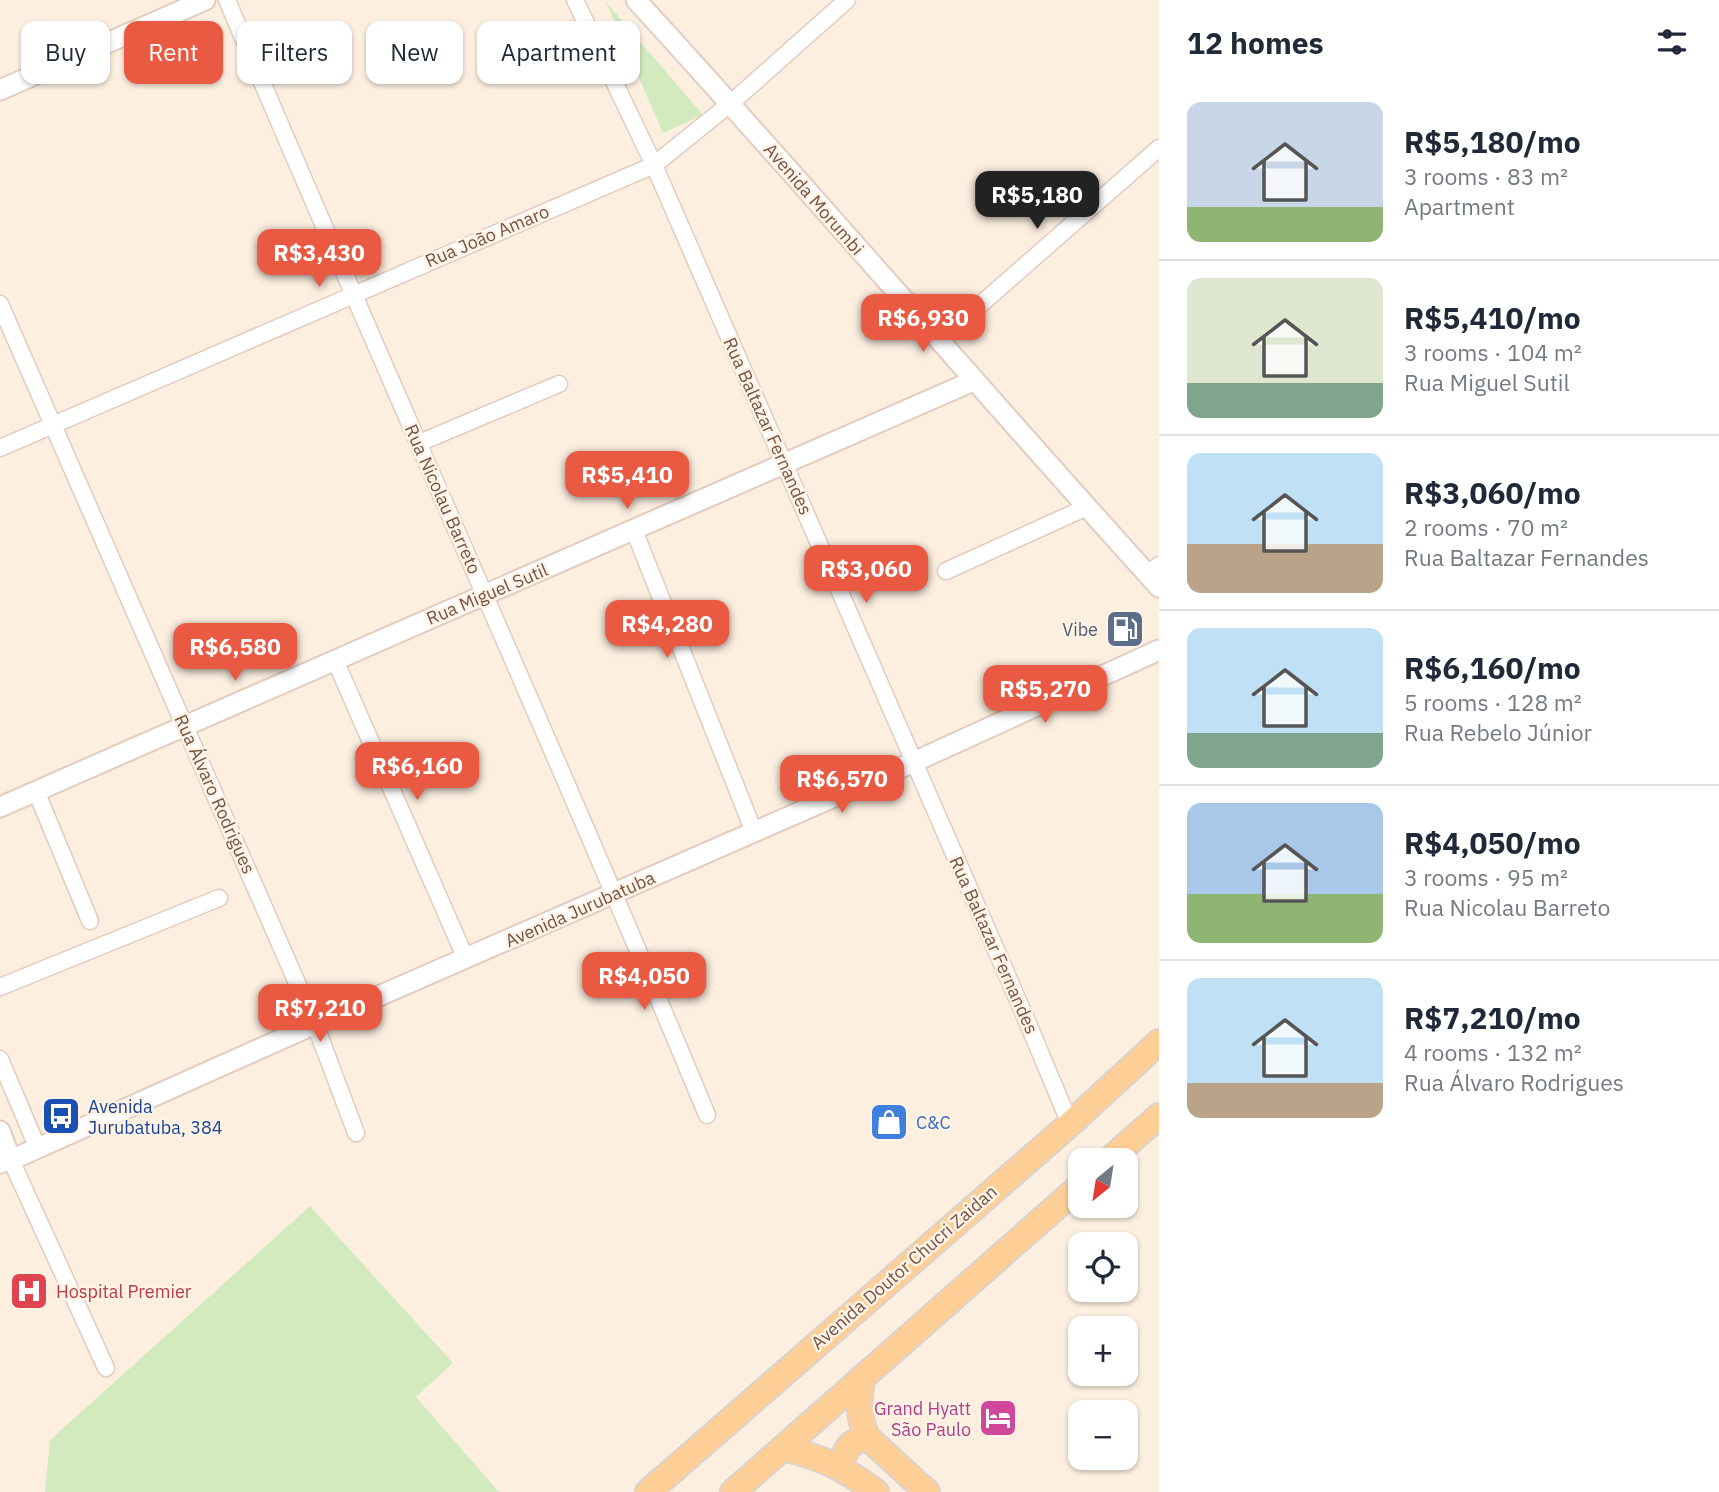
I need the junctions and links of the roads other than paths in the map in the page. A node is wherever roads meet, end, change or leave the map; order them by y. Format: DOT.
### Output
graph roads {
  1 [pos="205,0"];
  2 [pos="226,0"];
  3 [pos="575,0"];
  4 [pos="636,0"];
  5 [pos="847,0"];
  6 [pos="0,90"];
  7 [pos="731,103"];
  8 [pos="1159,148"];
  9 [pos="654,165"];
  10 [pos="352,295"];
  11 [pos="0,304"];
  12 [pos="939,341"];
  13 [pos="973,381"];
  14 [pos="559,384"];
  15 [pos="54,424"];
  16 [pos="419,443"];
  17 [pos="0,448"];
  18 [pos="784,463"];
  19 [pos="1087,507"];
  20 [pos="634,530"];
  21 [pos="946,571"];
  22 [pos="1155,575"];
  23 [pos="485,595"];
  24 [pos="1159,650"];
  25 [pos="335,660"];
  26 [pos="185,727"];
  27 [pos="914,762"];
  28 [pos="36,791"];
  29 [pos="0,807"];
  30 [pos="754,832"];
  31 [pos="614,894"];
  32 [pos="219,898"];
  33 [pos="90,921"];
  34 [pos="466,959"];
  35 [pos="0,987"];
  36 [pos="315,1024"];
  37 [pos="1159,1042"];
  38 [pos="0,1059"];
  39 [pos="707,1115"];
  40 [pos="1159,1116"];
  41 [pos="1070,1124"];
  42 [pos="0,1131"];
  43 [pos="356,1133"];
  44 [pos="1123,1148"];
  45 [pos="38,1149"];
  46 [pos="6,1163"];
  47 [pos="1068,1197"];
  48 [pos="106,1368"];
  49 [pos="862,1378"];
  50 [pos="868,1438"];
  51 [pos="783,1448"];
  52 [pos="840,1467"];
  53 [pos="648,1492"];
  54 [pos="733,1492"];
  55 [pos="876,1492"];
  56 [pos="927,1492"];
  1 -- 6 [label="street"];
  2 -- 10 [label="street, Rua Nicolau Barreto"];
  3 -- 9 [label="street, Rua Baltazar Fernandes"];
  4 -- 7 [label="street, Avenida Morumbi"];
  5 -- 7 [label="street, Rua João Amaro"];
  7 -- 9 [label="street, Rua João Amaro"];
  7 -- 12 [label="street, Avenida Morumbi"];
  8 -- 12 [label="street"];
  9 -- 10 [label="street, Rua João Amaro"];
  9 -- 18 [label="street, Rua Baltazar Fernandes"];
  10 -- 15 [label="street, Rua João Amaro"];
  10 -- 16 [label="street, Rua Nicolau Barreto"];
  11 -- 15 [label="street, Rua Álvaro Rodrigues"];
  12 -- 13 [label="street, Avenida Morumbi"];
  13 -- 18 [label="street, Rua Miguel Sutil"];
  13 -- 19 [label="street, Avenida Morumbi"];
  14 -- 16 [label="street"];
  15 -- 17 [label="street, Rua João Amaro"];
  15 -- 26 [label="street, Rua Álvaro Rodrigues"];
  16 -- 23 [label="street, Rua Nicolau Barreto"];
  18 -- 20 [label="street, Rua Miguel Sutil"];
  18 -- 27 [label="street, Rua Baltazar Fernandes"];
  19 -- 21 [label="street"];
  19 -- 22 [label="street, Avenida Morumbi"];
  20 -- 23 [label="street, Rua Miguel Sutil"];
  20 -- 30 [label="street"];
  23 -- 25 [label="street, Rua Miguel Sutil"];
  23 -- 31 [label="street, Rua Nicolau Barreto"];
  24 -- 27 [label="street, Avenida Jurubatuba"];
  25 -- 26 [label="street, Rua Miguel Sutil"];
  25 -- 34 [label="street"];
  26 -- 28 [label="street, Rua Miguel Sutil"];
  26 -- 36 [label="street, Rua Álvaro Rodrigues"];
  27 -- 30 [label="street, Avenida Jurubatuba"];
  27 -- 41 [label="street, Rua Baltazar Fernandes"];
  28 -- 29 [label="street, Rua Miguel Sutil"];
  28 -- 33 [label="street"];
  30 -- 31 [label="street, Avenida Jurubatuba"];
  31 -- 34 [label="street, Avenida Jurubatuba"];
  31 -- 39 [label="street, Rua Nicolau Barreto"];
  32 -- 35 [label="street"];
  34 -- 36 [label="street, Avenida Jurubatuba"];
  36 -- 43 [label="street, Rua Álvaro Rodrigues"];
  36 -- 45 [label="street, Avenida Jurubatuba"];
  37 -- 41 [label="main road, Avenida Doutor Chucri Zaidan"];
  38 -- 45 [label="street"];
  40 -- 44 [label="main road"];
  41 -- 53 [label="main road, Avenida Doutor Chucri Zaidan"];
  42 -- 46 [label="street"];
  45 -- 46 [label="street, Avenida Jurubatuba"];
  46 -- 48 [label="street"];
  47 -- 49 [label="main road"];
  49 -- 50 [label="main road"];
  49 -- 51 [label="main road"];
  50 -- 52 [label="main road"];
  50 -- 56 [label="main road"];
  51 -- 52 [label="main road"];
  51 -- 54 [label="main road"];
  52 -- 55 [label="main road"];
}
